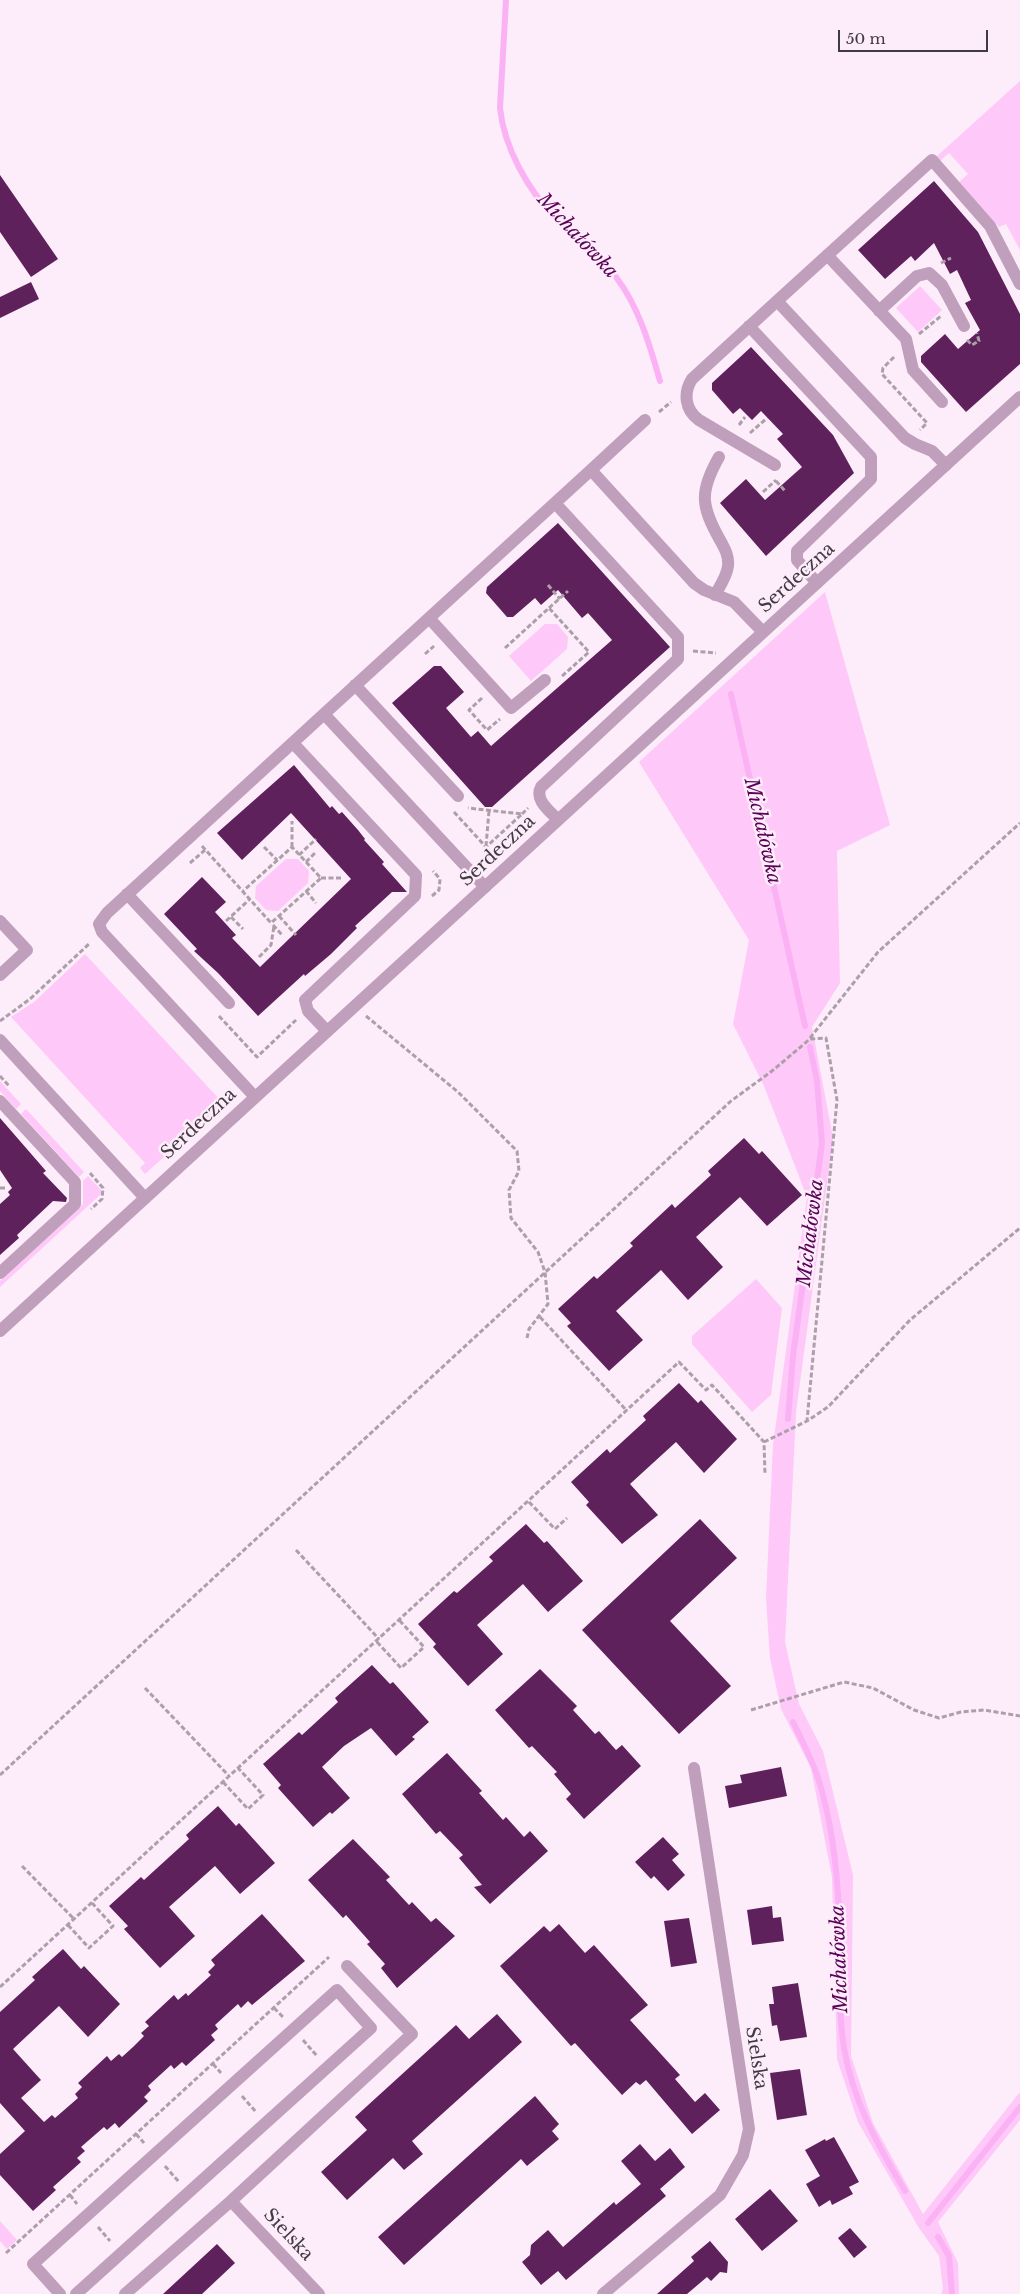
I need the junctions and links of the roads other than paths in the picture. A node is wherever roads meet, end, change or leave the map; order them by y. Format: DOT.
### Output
graph roads {
  1 [pos="827,256"];
  2 [pos="1020,284"];
  3 [pos="777,301"];
  4 [pos="879,310"];
  5 [pos="749,326"];
  6 [pos="964,326"];
  7 [pos="1020,397"];
  8 [pos="942,402"];
  9 [pos="645,420"];
  10 [pos="719,458"];
  11 [pos="775,465"];
  12 [pos="946,465"];
  13 [pos="591,470"];
  14 [pos="555,503"];
  15 [pos="817,583"];
  16 [pos="715,595"];
  17 [pos="429,618"];
  18 [pos="763,632"];
  19 [pos="545,680"];
  20 [pos="355,685"];
  21 [pos="324,714"];
  22 [pos="293,743"];
  23 [pos="458,796"];
  24 [pos="558,820"];
  25 [pos="484,887"];
  26 [pos="127,894"];
  27 [pos="0,920"];
  28 [pos="0,975"];
  29 [pos="229,1003"];
  30 [pos="327,1032"];
  31 [pos="0,1040"];
  32 [pos="255,1098"];
  33 [pos="0,1101"];
  34 [pos="145,1198"];
  35 [pos="0,1273"];
  36 [pos="0,1330"];
  37 [pos="694,1768"];
  38 [pos="347,1966"];
  39 [pos="231,2201"];
  40 [pos="60,2294"];
  41 [pos="76,2294"];
  42 [pos="126,2294"];
  43 [pos="319,2294"];
  44 [pos="603,2294"];
  1 -- 2 [label="street"];
  1 -- 3 [label="street"];
  1 -- 4 [label="street"];
  3 -- 5 [label="street"];
  3 -- 12 [label="street"];
  4 -- 6 [label="street"];
  4 -- 8 [label="street"];
  5 -- 11 [label="street"];
  5 -- 15 [label="street"];
  7 -- 12 [label="street, Serdeczna"];
  9 -- 13 [label="street"];
  10 -- 16 [label="street"];
  12 -- 15 [label="street, Serdeczna"];
  13 -- 14 [label="street"];
  13 -- 16 [label="street"];
  14 -- 17 [label="street"];
  14 -- 24 [label="street"];
  15 -- 18 [label="street, Serdeczna"];
  16 -- 18 [label="street"];
  17 -- 19 [label="street"];
  17 -- 20 [label="street"];
  18 -- 24 [label="street, Serdeczna"];
  20 -- 21 [label="street"];
  20 -- 23 [label="street"];
  21 -- 22 [label="street"];
  21 -- 25 [label="street"];
  22 -- 26 [label="street"];
  22 -- 30 [label="street"];
  24 -- 25 [label="street, Serdeczna"];
  25 -- 30 [label="street, Serdeczna"];
  26 -- 29 [label="street"];
  26 -- 32 [label="street"];
  27 -- 28 [label="street"];
  30 -- 32 [label="street, Serdeczna"];
  31 -- 34 [label="street"];
  32 -- 34 [label="street, Serdeczna"];
  33 -- 35 [label="street"];
  34 -- 36 [label="street, Serdeczna"];
  37 -- 44 [label="street, Sielska"];
  38 -- 39 [label="street"];
  39 -- 42 [label="street"];
  39 -- 43 [label="street, Sielska"];
  40 -- 41 [label="street"];
}
